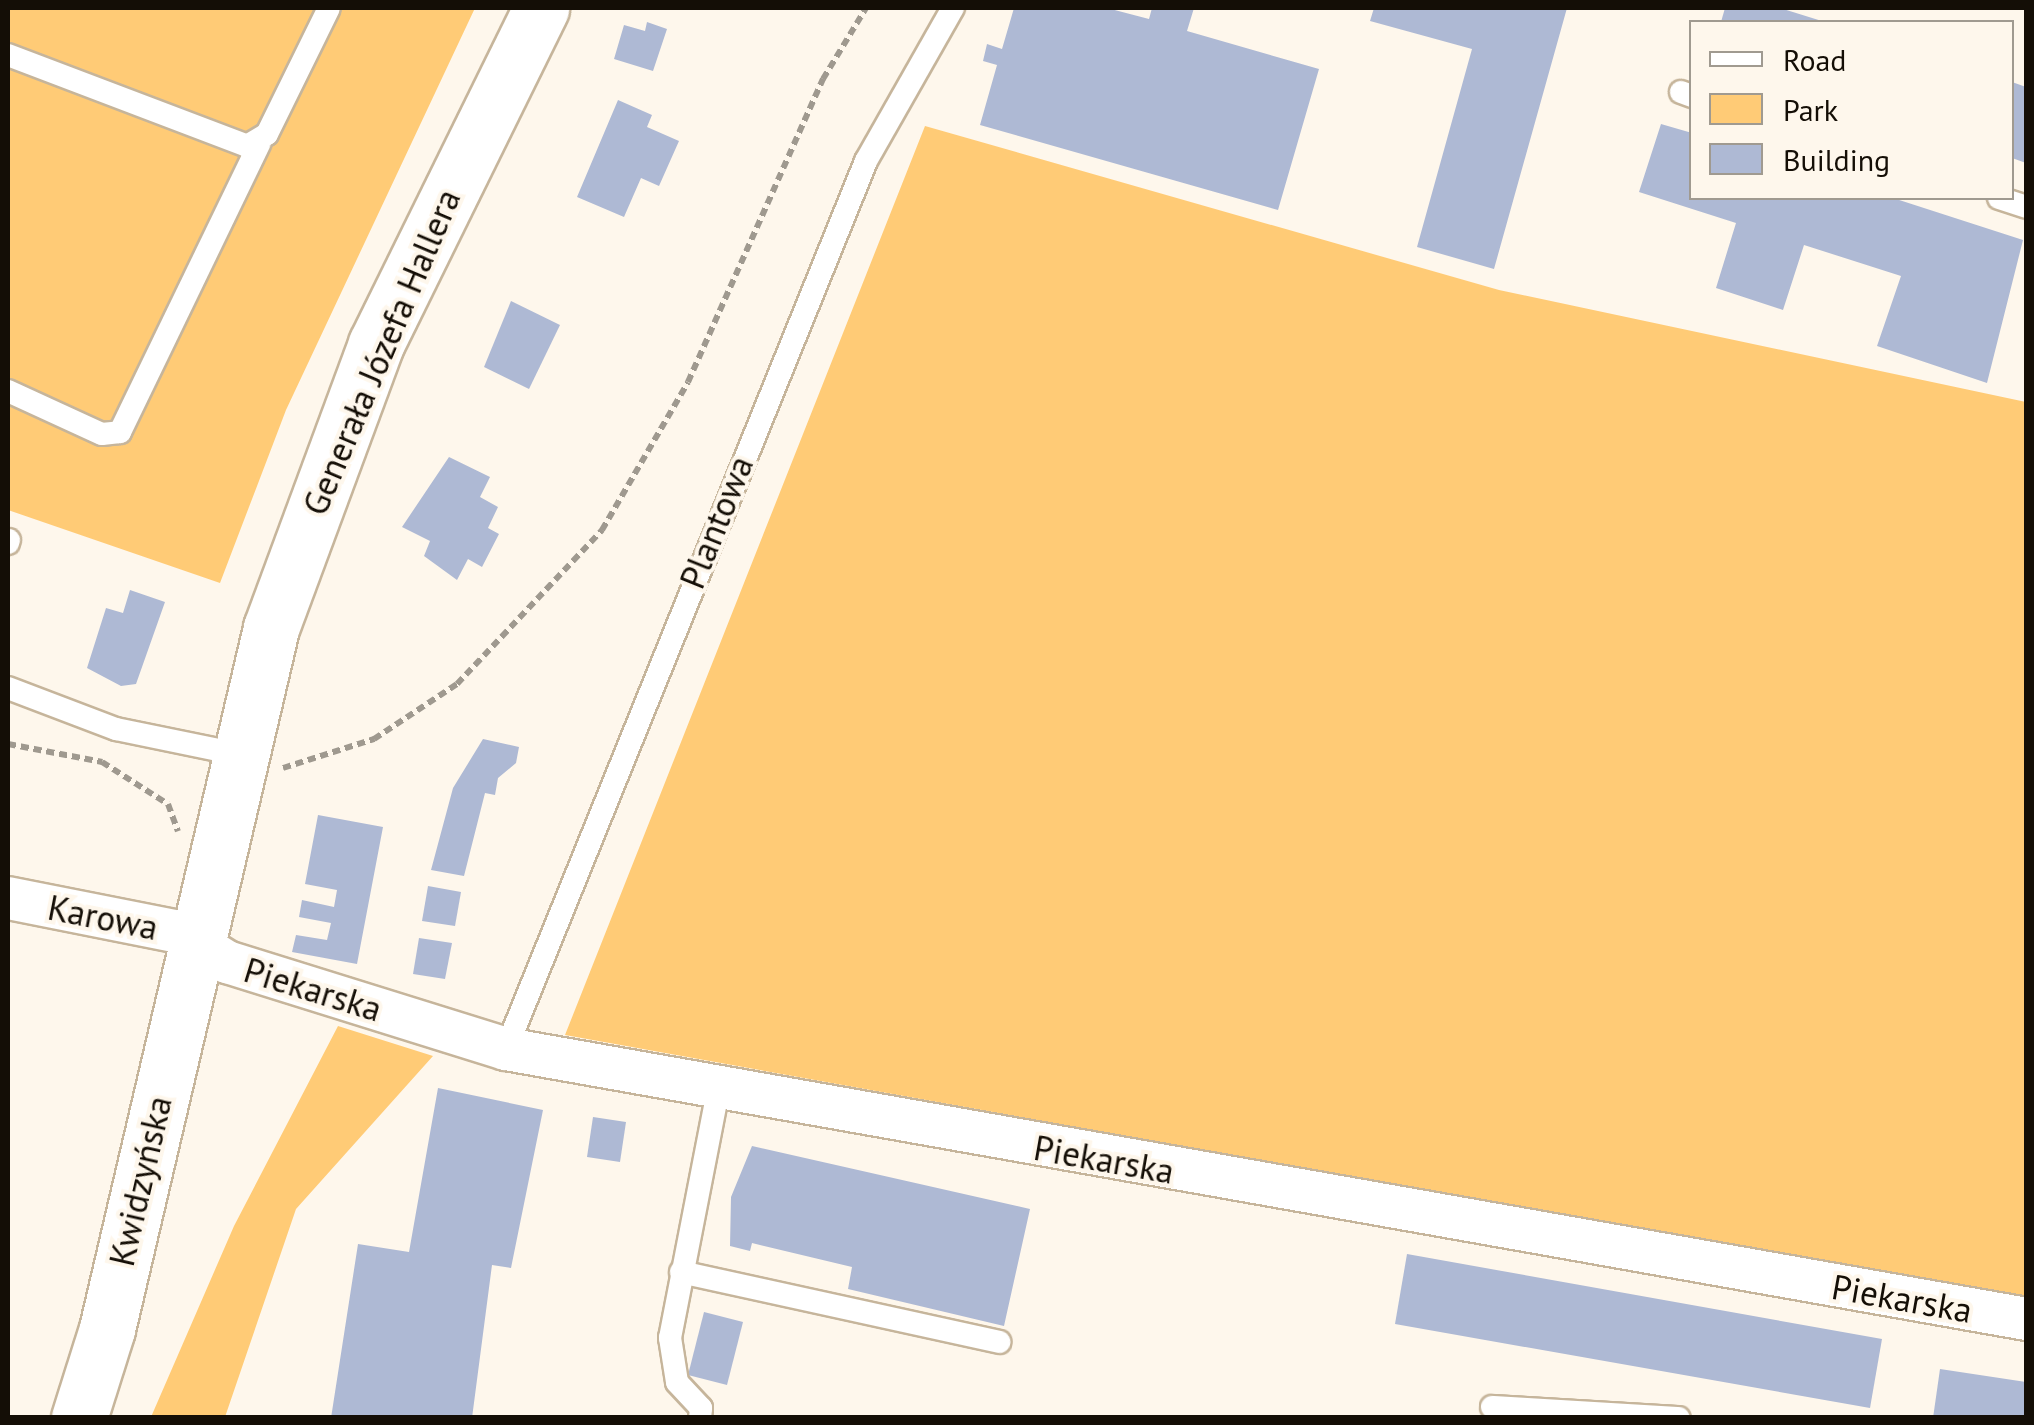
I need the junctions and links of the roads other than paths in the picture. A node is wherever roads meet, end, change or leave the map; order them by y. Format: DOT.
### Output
graph roads {
  1 [pos="329,8"];
  2 [pos="541,8"];
  3 [pos="953,8"];
  4 [pos="8,55"];
  5 [pos="259,144"];
  6 [pos="8,391"];
  7 [pos="8,688"];
  8 [pos="257,762"];
  9 [pos="8,898"];
  10 [pos="196,943"];
  11 [pos="506,1050"];
  12 [pos="718,1092"];
  13 [pos="682,1272"];
  14 [pos="2026,1320"];
  15 [pos="1000,1342"];
  16 [pos="1492,1406"];
  17 [pos="79,1418"];
  18 [pos="700,1418"];
  19 [pos="1679,1418"];
  1 -- 5 [label="lane"];
  2 -- 8 [label="street, Generała Józefa Hallera"];
  3 -- 11 [label="lane, Plantowa"];
  4 -- 5 [label="lane"];
  5 -- 6 [label="lane"];
  7 -- 8 [label="lane"];
  8 -- 10 [label="street, Generała Józefa Hallera"];
  9 -- 10 [label="street, Karowa"];
  10 -- 11 [label="street, Piekarska"];
  10 -- 17 [label="street, Kwidzyńska"];
  11 -- 12 [label="street, Piekarska"];
  12 -- 13 [label="lane"];
  12 -- 14 [label="street, Piekarska"];
  13 -- 15 [label="lane"];
  13 -- 18 [label="lane"];
  16 -- 19 [label="lane"];
}
